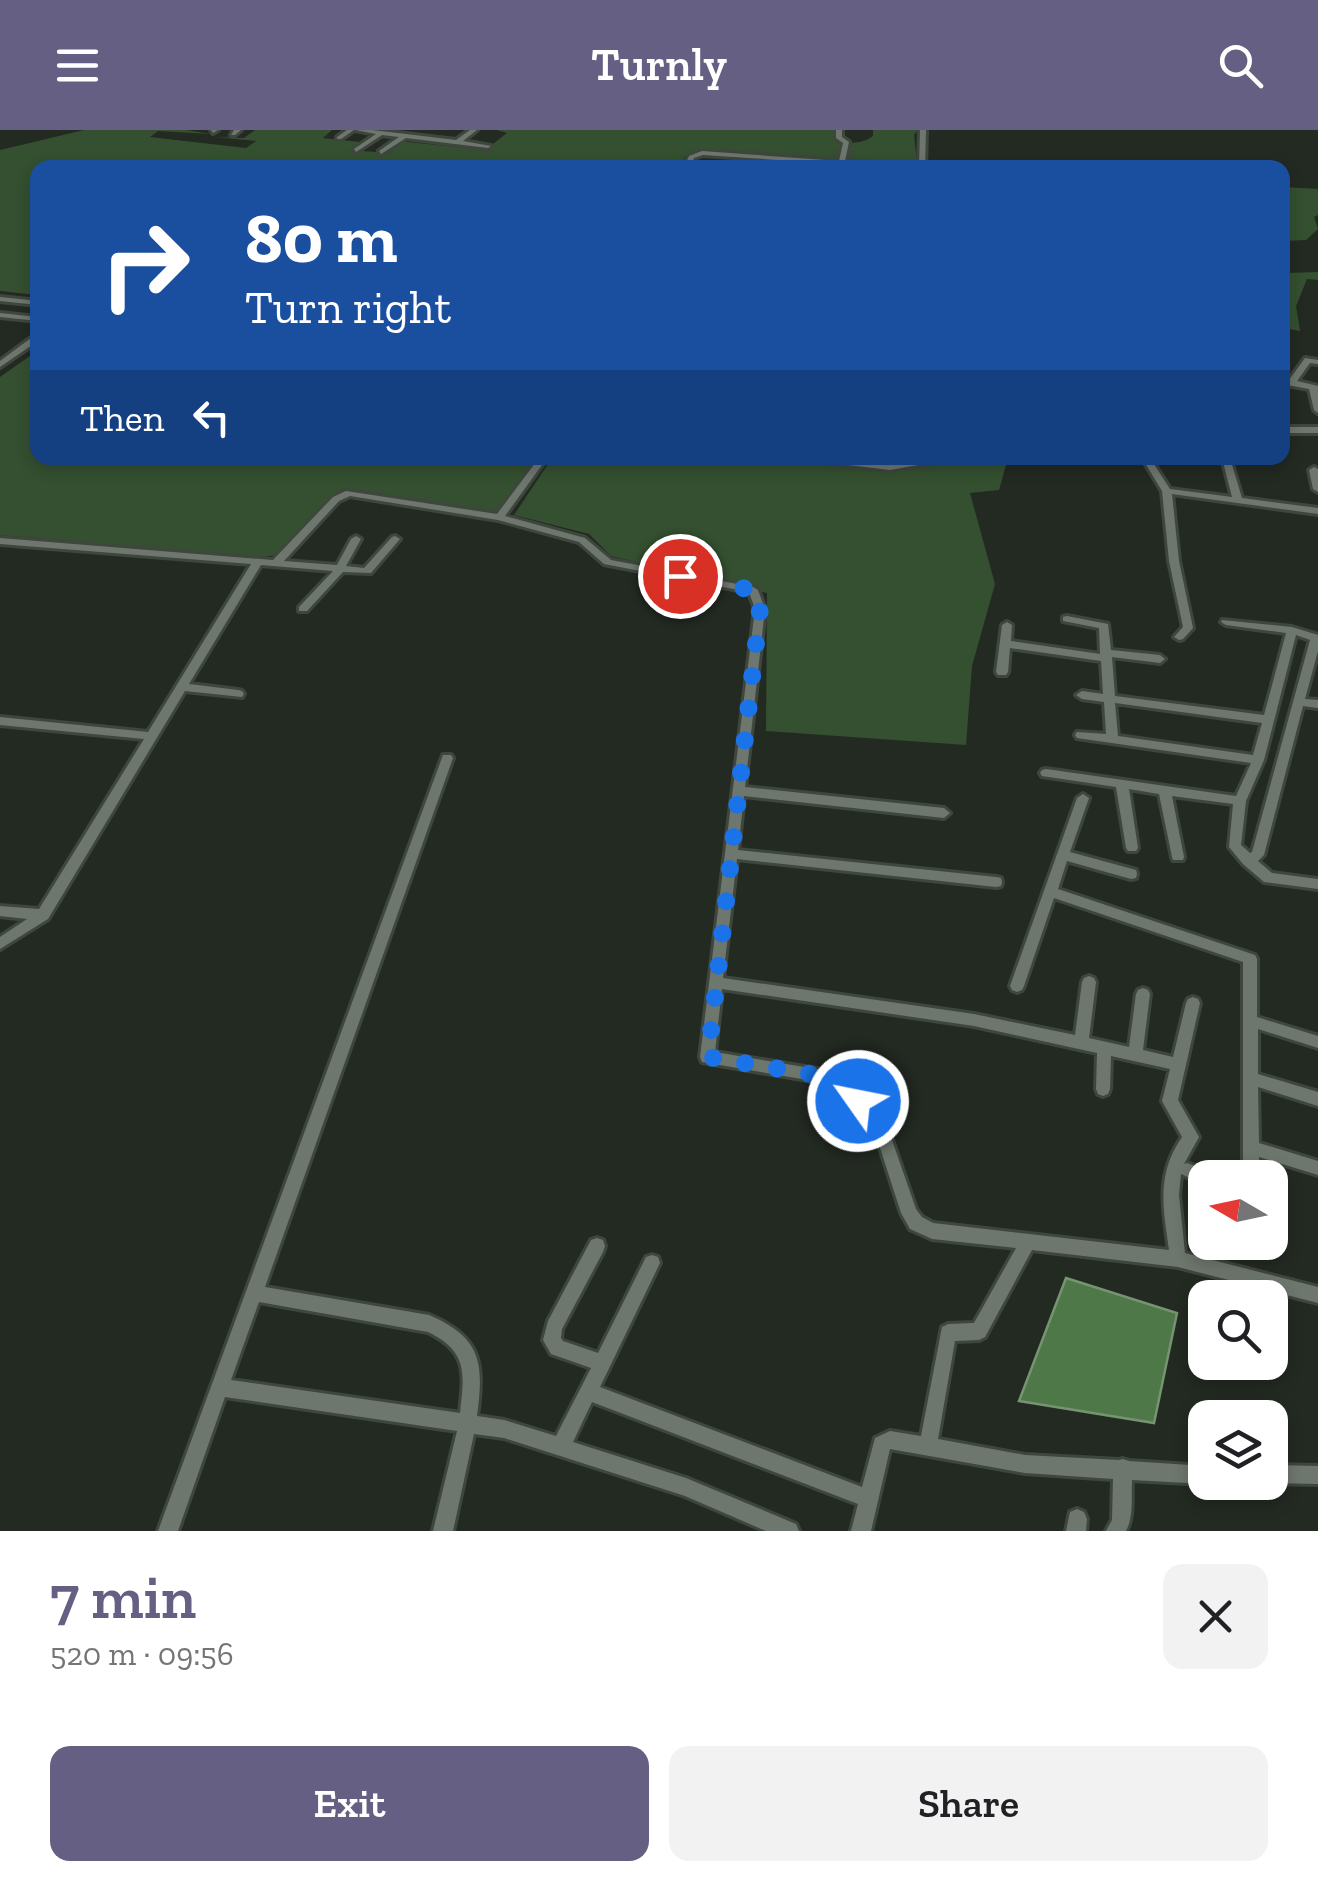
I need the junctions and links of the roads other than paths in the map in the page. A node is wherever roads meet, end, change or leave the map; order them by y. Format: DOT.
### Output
graph roads {
  1 [pos="355,130"];
  2 [pos="447,130"];
  3 [pos="474,130"];
  4 [pos="839,130"];
  5 [pos="924,130"];
  6 [pos="381,133"];
  7 [pos="494,134"];
  8 [pos="404,136"];
  9 [pos="338,138"];
  10 [pos="434,140"];
  11 [pos="458,142"];
  12 [pos="356,150"];
  13 [pos="381,152"];
  14 [pos="690,160"];
  15 [pos="761,160"];
  16 [pos="843,160"];
  17 [pos="922,160"];
  18 [pos="0,299"];
  19 [pos="30,302"];
  20 [pos="0,315"];
  21 [pos="30,318"];
  22 [pos="30,343"];
  23 [pos="1318,362"];
  24 [pos="0,365"];
  25 [pos="1290,379"];
  26 [pos="1290,383"];
  27 [pos="1315,387"];
  28 [pos="1318,410"];
  29 [pos="1290,430"];
  30 [pos="1318,430"];
  31 [pos="538,465"];
  32 [pos="867,465"];
  33 [pos="905,465"];
  34 [pos="1150,465"];
  35 [pos="1228,465"];
  36 [pos="1314,470"];
  37 [pos="1318,489"];
  38 [pos="1167,491"];
  39 [pos="1238,500"];
  40 [pos="1318,511"];
  41 [pos="499,517"];
  42 [pos="356,539"];
  43 [pos="395,539"];
  44 [pos="6,541"];
  45 [pos="256,563"];
  46 [pos="276,563"];
  47 [pos="339,570"];
  48 [pos="302,610"];
  49 [pos="1067,618"];
  50 [pos="1226,622"];
  51 [pos="1007,625"];
  52 [pos="1292,630"];
  53 [pos="1179,638"];
  54 [pos="1006,644"];
  55 [pos="1105,655"];
  56 [pos="1160,659"];
  57 [pos="1002,672"];
  58 [pos="181,688"];
  59 [pos="238,694"];
  60 [pos="1082,695"];
  61 [pos="1108,699"];
  62 [pos="1298,702"];
  63 [pos="1318,704"];
  64 [pos="0,722"];
  65 [pos="1268,723"];
  66 [pos="1290,733"];
  67 [pos="1081,735"];
  68 [pos="152,736"];
  69 [pos="1112,739"];
  70 [pos="447,758"];
  71 [pos="1258,760"];
  72 [pos="1046,773"];
  73 [pos="1122,785"];
  74 [pos="741,791"];
  75 [pos="1165,792"];
  76 [pos="1083,798"];
  77 [pos="1240,801"];
  78 [pos="944,813"];
  79 [pos="1132,848"];
  80 [pos="734,854"];
  81 [pos="1064,854"];
  82 [pos="1178,857"];
  83 [pos="1248,862"];
  84 [pos="1131,874"];
  85 [pos="996,882"];
  86 [pos="1318,884"];
  87 [pos="1051,892"];
  88 [pos="0,911"];
  89 [pos="43,915"];
  90 [pos="0,944"];
  91 [pos="1089,982"];
  92 [pos="719,983"];
  93 [pos="1017,986"];
  94 [pos="1143,994"];
  95 [pos="1193,1003"];
  96 [pos="1251,1021"];
  97 [pos="1318,1042"];
  98 [pos="1081,1043"];
  99 [pos="1104,1048"];
  100 [pos="1135,1055"];
  101 [pos="1178,1064"];
  102 [pos="1251,1078"];
  103 [pos="1103,1089"];
  104 [pos="1318,1099"];
  105 [pos="1252,1148"];
  106 [pos="1252,1160"];
  107 [pos="1318,1168"];
  108 [pos="1026,1244"];
  109 [pos="597,1246"];
  110 [pos="1178,1259"];
  111 [pos="652,1263"];
  112 [pos="252,1294"];
  113 [pos="1318,1295"];
  114 [pos="602,1363"];
  115 [pos="218,1388"];
  116 [pos="588,1391"];
  117 [pos="466,1424"];
  118 [pos="561,1446"];
  119 [pos="928,1446"];
  120 [pos="1123,1468"];
  121 [pos="1188,1474"];
  122 [pos="1288,1475"];
  123 [pos="1318,1476"];
  124 [pos="868,1498"];
  125 [pos="1121,1528"];
  126 [pos="168,1531"];
  127 [pos="443,1531"];
  128 [pos="789,1531"];
  129 [pos="861,1531"];
  1 -- 6 [label="street"];
  1 -- 9 [label="street"];
  2 -- 10 [label="street"];
  3 -- 11 [label="street"];
  4 -- 16 [label="street"];
  5 -- 17 [label="street"];
  6 -- 8 [label="street"];
  6 -- 12 [label="street"];
  7 -- 11 [label="street"];
  8 -- 10 [label="street"];
  8 -- 13 [label="street"];
  10 -- 11 [label="street"];
  14 -- 15 [label="street"];
  18 -- 19 [label="street"];
  20 -- 21 [label="street"];
  22 -- 24 [label="street"];
  23 -- 25 [label="street"];
  26 -- 27 [label="street"];
  27 -- 28 [label="street"];
  29 -- 30 [label="street"];
  31 -- 41 [label="street"];
  32 -- 33 [label="street"];
  34 -- 38 [label="street"];
  35 -- 39 [label="street"];
  36 -- 37 [label="street"];
  38 -- 39 [label="street"];
  38 -- 53 [label="street"];
  39 -- 40 [label="street"];
  41 -- 46 [label="street"];
  41 -- 74 [label="street"];
  42 -- 47 [label="street"];
  43 -- 47 [label="street"];
  44 -- 45 [label="street"];
  45 -- 46 [label="street"];
  45 -- 58 [label="street"];
  46 -- 47 [label="street"];
  47 -- 48 [label="street"];
  49 -- 55 [label="street"];
  50 -- 52 [label="street"];
  51 -- 54 [label="street"];
  52 -- 62 [label="street"];
  52 -- 65 [label="street"];
  54 -- 55 [label="street"];
  54 -- 57 [label="street"];
  55 -- 56 [label="street"];
  55 -- 61 [label="street"];
  58 -- 59 [label="street"];
  58 -- 68 [label="street"];
  60 -- 61 [label="street"];
  61 -- 65 [label="street"];
  61 -- 69 [label="street"];
  62 -- 63 [label="street"];
  62 -- 66 [label="street"];
  64 -- 68 [label="street"];
  65 -- 66 [label="street"];
  65 -- 71 [label="street"];
  66 -- 83 [label="street"];
  67 -- 69 [label="street"];
  68 -- 89 [label="street"];
  69 -- 71 [label="street"];
  70 -- 112 [label="street"];
  71 -- 77 [label="street"];
  72 -- 73 [label="street"];
  73 -- 75 [label="street"];
  73 -- 79 [label="street"];
  74 -- 78 [label="street"];
  74 -- 80 [label="street"];
  75 -- 77 [label="street"];
  75 -- 82 [label="street"];
  76 -- 81 [label="street"];
  77 -- 83 [label="street"];
  80 -- 85 [label="street"];
  80 -- 92 [label="street"];
  81 -- 84 [label="street"];
  81 -- 87 [label="street"];
  83 -- 86 [label="street"];
  87 -- 93 [label="street"];
  87 -- 96 [label="street"];
  88 -- 89 [label="street"];
  89 -- 90 [label="street"];
  91 -- 98 [label="street"];
  92 -- 98 [label="street"];
  92 -- 108 [label="street"];
  94 -- 100 [label="street"];
  95 -- 101 [label="street"];
  96 -- 97 [label="street"];
  96 -- 102 [label="street"];
  98 -- 99 [label="street"];
  99 -- 100 [label="street"];
  99 -- 103 [label="street"];
  100 -- 101 [label="street"];
  101 -- 110 [label="street"];
  102 -- 104 [label="street"];
  102 -- 105 [label="street"];
  105 -- 106 [label="street"];
  105 -- 107 [label="street"];
  108 -- 110 [label="street"];
  108 -- 119 [label="street"];
  109 -- 114 [label="street"];
  110 -- 113 [label="street"];
  111 -- 114 [label="street"];
  112 -- 115 [label="street"];
  112 -- 117 [label="street"];
  114 -- 116 [label="street"];
  115 -- 117 [label="street"];
  115 -- 126 [label="street"];
  116 -- 118 [label="street"];
  116 -- 124 [label="street"];
  117 -- 118 [label="street"];
  117 -- 127 [label="street"];
  118 -- 128 [label="street"];
  119 -- 120 [label="street"];
  119 -- 124 [label="street"];
  120 -- 121 [label="street"];
  120 -- 125 [label="street"];
  122 -- 123 [label="street"];
  124 -- 129 [label="street"];
}
